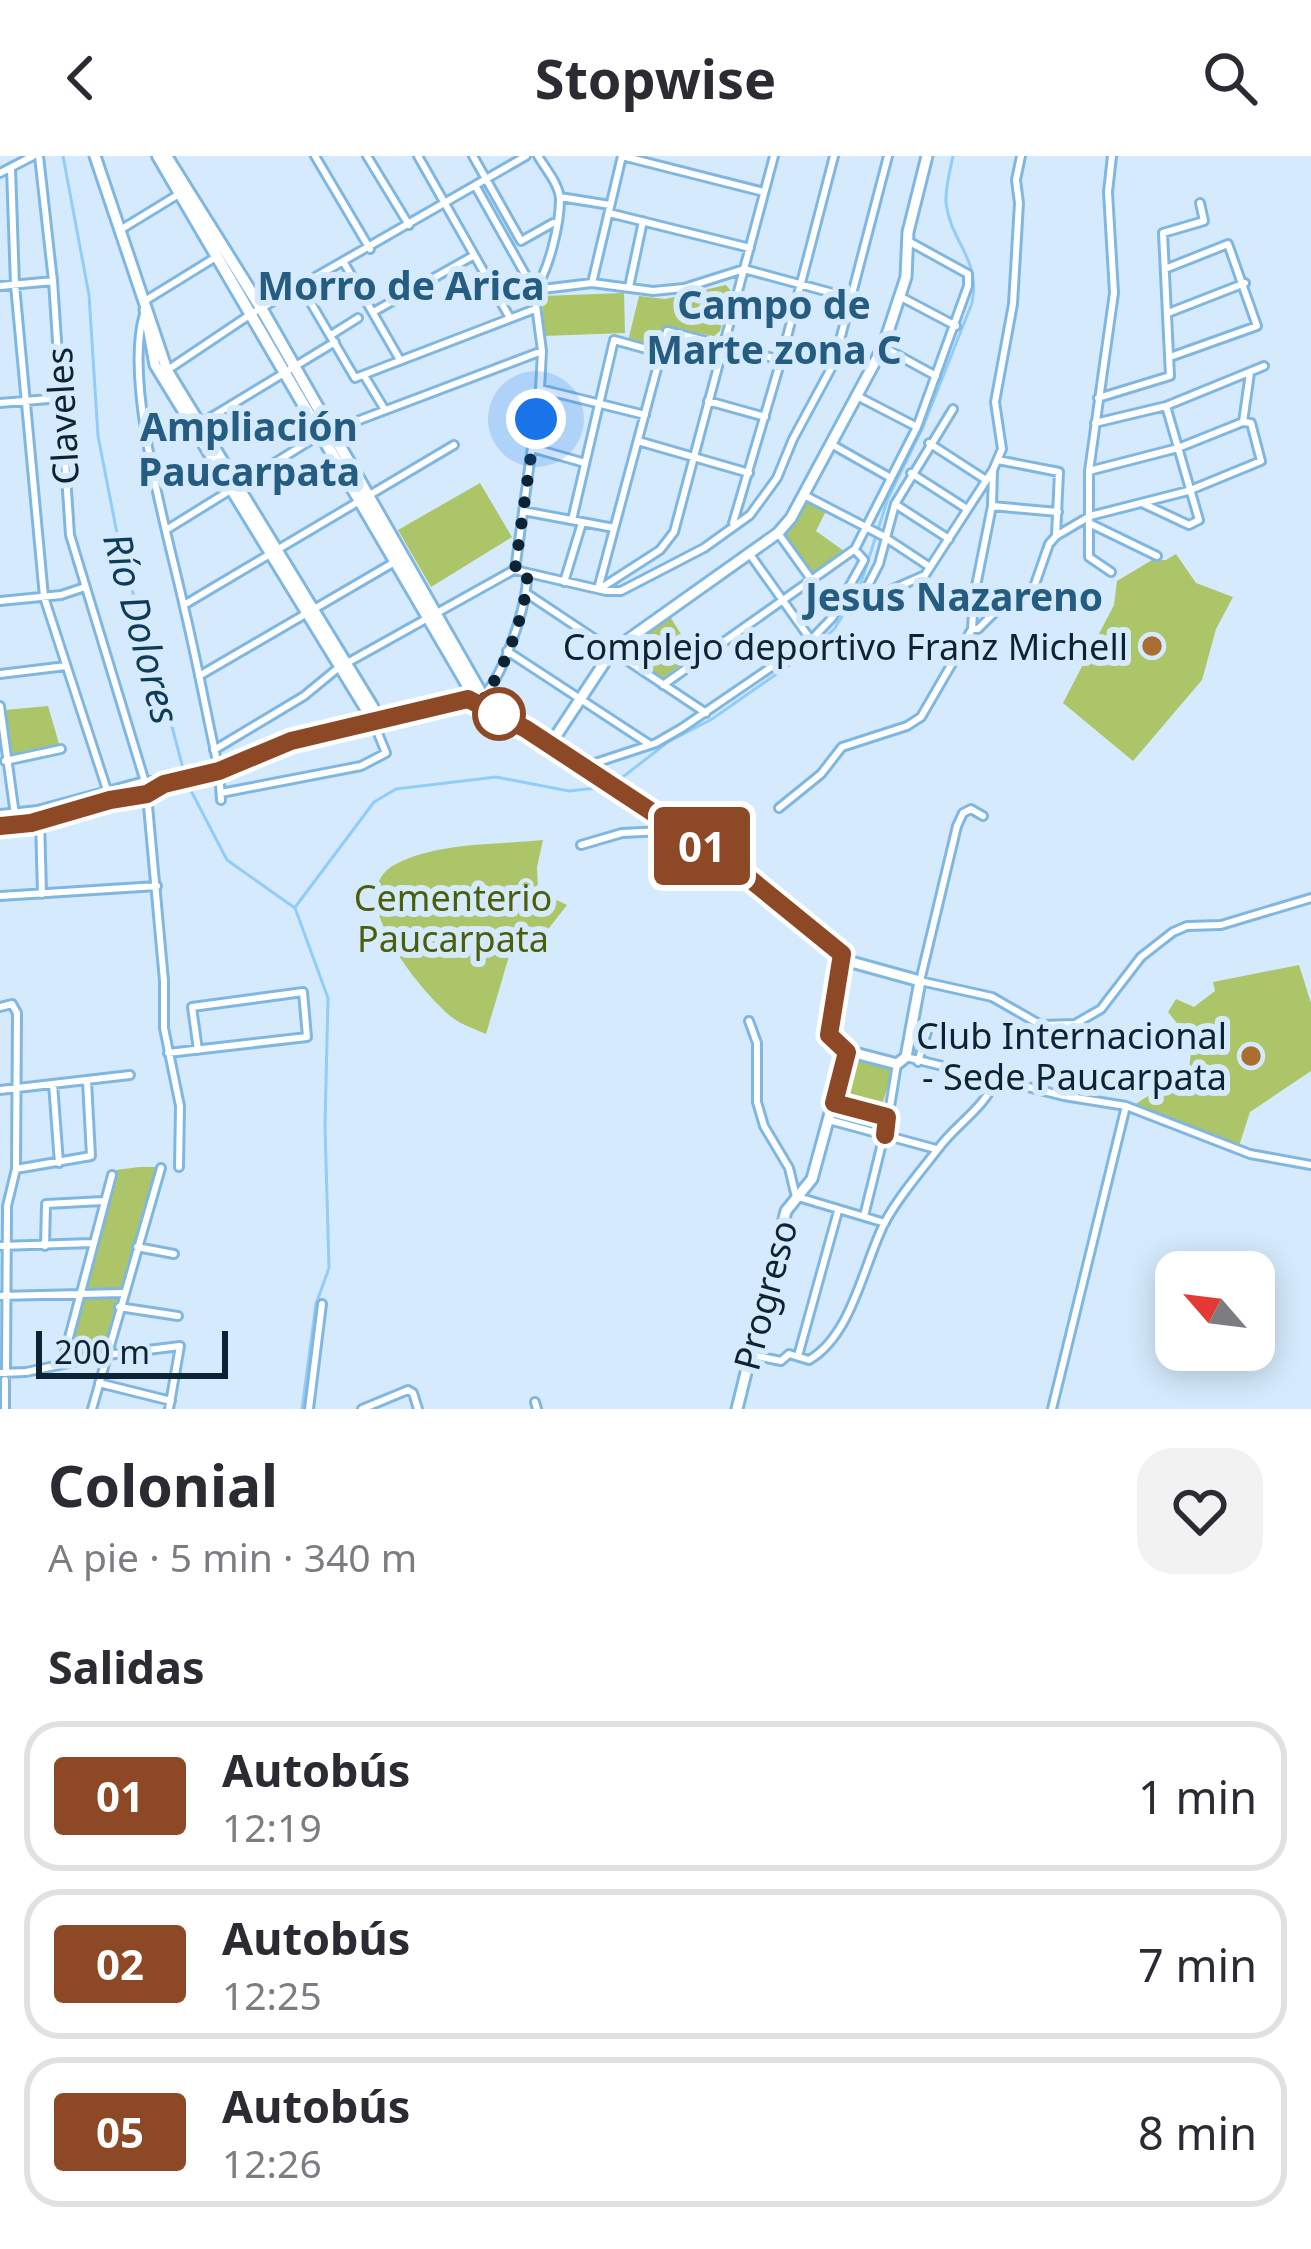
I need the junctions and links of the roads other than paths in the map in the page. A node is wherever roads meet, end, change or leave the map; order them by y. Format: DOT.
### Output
graph roads {
  1 [pos="36,156"];
  2 [pos="95,156"];
  3 [pos="162,156"];
  4 [pos="315,156"];
  5 [pos="367,156"];
  6 [pos="418,156"];
  7 [pos="473,156"];
  8 [pos="526,156"];
  9 [pos="538,156"];
  10 [pos="622,156"];
  11 [pos="774,156"];
  12 [pos="834,156"];
  13 [pos="887,156"];
  14 [pos="926,156"];
  15 [pos="1021,156"];
  16 [pos="1112,156"];
  17 [pos="11,168"];
  18 [pos="0,173"];
  19 [pos="487,180"];
  20 [pos="476,187"];
  21 [pos="184,192"];
  22 [pos="765,192"];
  23 [pos="560,197"];
  24 [pos="1200,202"];
  25 [pos="446,205"];
  26 [pos="610,209"];
  27 [pos="556,221"];
  28 [pos="643,221"];
  29 [pos="409,225"];
  30 [pos="120,230"];
  31 [pos="907,241"];
  32 [pos="750,248"];
  33 [pos="370,249"];
  34 [pos="220,251"];
  35 [pos="472,256"];
  36 [pos="343,261"];
  37 [pos="744,268"];
  38 [pos="1165,269"];
  39 [pos="53,281"];
  40 [pos="592,283"];
  41 [pos="1245,283"];
  42 [pos="15,285"];
  43 [pos="0,286"];
  44 [pos="301,286"];
  45 [pos="800,286"];
  46 [pos="629,287"];
  47 [pos="534,290"];
  48 [pos="901,297"];
  49 [pos="851,298"];
  50 [pos="144,306"];
  51 [pos="535,308"];
  52 [pos="256,311"];
  53 [pos="376,311"];
  54 [pos="1168,313"];
  55 [pos="358,318"];
  56 [pos="510,318"];
  57 [pos="956,326"];
  58 [pos="333,338"];
  59 [pos="724,344"];
  60 [pos="883,347"];
  61 [pos="542,351"];
  62 [pos="661,353"];
  63 [pos="1170,357"];
  64 [pos="400,360"];
  65 [pos="781,360"];
  66 [pos="1264,366"];
  67 [pos="289,369"];
  68 [pos="164,373"];
  69 [pos="1250,373"];
  70 [pos="364,375"];
  71 [pos="936,376"];
  72 [pos="540,389"];
  73 [pos="857,395"];
  74 [pos="61,398"];
  75 [pos="1098,398"];
  76 [pos="26,401"];
  77 [pos="709,401"];
  78 [pos="0,403"];
  79 [pos="599,405"];
  80 [pos="1166,406"];
  81 [pos="953,409"];
  82 [pos="385,410"];
  83 [pos="645,415"];
  84 [pos="765,417"];
  85 [pos="1244,422"];
  86 [pos="1095,423"];
  87 [pos="196,426"];
  88 [pos="917,427"];
  89 [pos="325,433"];
  90 [pos="638,441"];
  91 [pos="929,443"];
  92 [pos="831,444"];
  93 [pos="454,445"];
  94 [pos="532,448"];
  95 [pos="1178,448"];
  96 [pos="694,457"];
  97 [pos="998,460"];
  98 [pos="585,463"];
  99 [pos="993,470"];
  100 [pos="1089,471"];
  101 [pos="749,473"];
  102 [pos="911,473"];
  103 [pos="892,478"];
  104 [pos="986,480"];
  105 [pos="234,487"];
  106 [pos="1188,490"];
  107 [pos="804,495"];
  108 [pos="364,498"];
  109 [pos="1144,503"];
  110 [pos="895,504"];
  111 [pos="992,506"];
  112 [pos="968,509"];
  113 [pos="523,511"];
  114 [pos="1058,512"];
  115 [pos="572,520"];
  116 [pos="1090,520"];
  117 [pos="582,522"];
  118 [pos="732,524"];
  119 [pos="615,528"];
  120 [pos="869,528"];
  121 [pos="166,530"];
  122 [pos="778,533"];
  123 [pos="1056,536"];
  124 [pos="885,538"];
  125 [pos="949,538"];
  126 [pos="855,549"];
  127 [pos="749,553"];
  128 [pos="274,554"];
  129 [pos="1157,556"];
  130 [pos="400,558"];
  131 [pos="930,567"];
  132 [pos="515,570"];
  133 [pos="1111,572"];
  134 [pos="527,573"];
  135 [pos="811,579"];
  136 [pos="564,582"];
  137 [pos="85,586"];
  138 [pos="598,589"];
  139 [pos="526,593"];
  140 [pos="44,597"];
  141 [pos="781,600"];
  142 [pos="0,601"];
  143 [pos="184,605"];
  144 [pos="310,611"];
  145 [pos="433,615"];
  146 [pos="972,629"];
  147 [pos="811,640"];
  148 [pos="507,650"];
  149 [pos="612,651"];
  150 [pos="66,666"];
  151 [pos="342,666"];
  152 [pos="0,674"];
  153 [pos="199,676"];
  154 [pos="663,685"];
  155 [pos="477,697"];
  156 [pos="582,698"];
  157 [pos="0,706"];
  158 [pos="706,712"];
  159 [pos="373,721"];
  160 [pos="650,744"];
  161 [pos="550,746"];
  162 [pos="61,749"];
  163 [pos="214,749"];
  164 [pos="5,760"];
  165 [pos="584,769"];
  166 [pos="219,771"];
  167 [pos="146,789"];
  168 [pos="109,796"];
  169 [pos="779,808"];
  170 [pos="39,815"];
  171 [pos="0,816"];
  172 [pos="983,816"];
  173 [pos="15,819"];
  174 [pos="669,823"];
  175 [pos="0,826"];
  176 [pos="581,845"];
  177 [pos="157,886"];
  178 [pos="42,894"];
  179 [pos="0,896"];
  180 [pos="1311,898"];
  181 [pos="844,960"];
  182 [pos="920,981"];
  183 [pos="0,1007"];
  184 [pos="749,1021"];
  185 [pos="198,1050"];
  186 [pos="847,1052"];
  187 [pos="168,1053"];
  188 [pos="907,1061"];
  189 [pos="130,1075"];
  190 [pos="996,1078"];
  191 [pos="87,1081"];
  192 [pos="52,1084"];
  193 [pos="15,1088"];
  194 [pos="0,1090"];
  195 [pos="834,1103"];
  196 [pos="1126,1106"];
  197 [pos="887,1117"];
  198 [pos="829,1120"];
  199 [pos="885,1135"];
  200 [pos="937,1150"];
  201 [pos="59,1163"];
  202 [pos="1311,1165"];
  203 [pos="179,1167"];
  204 [pos="160,1168"];
  205 [pos="16,1169"];
  206 [pos="112,1175"];
  207 [pos="0,1190"];
  208 [pos="10,1190"];
  209 [pos="797,1197"];
  210 [pos="105,1201"];
  211 [pos="838,1210"];
  212 [pos="864,1216"];
  213 [pos="885,1222"];
  214 [pos="94,1243"];
  215 [pos="3,1246"];
  216 [pos="45,1246"];
  217 [pos="137,1247"];
  218 [pos="174,1253"];
  219 [pos="123,1293"];
  220 [pos="81,1294"];
  221 [pos="3,1296"];
  222 [pos="322,1304"];
  223 [pos="119,1307"];
  224 [pos="178,1316"];
  225 [pos="3,1335"];
  226 [pos="748,1354"];
  227 [pos="107,1355"];
  228 [pos="799,1356"];
  229 [pos="62,1364"];
  230 [pos="4,1375"];
  231 [pos="99,1383"];
  232 [pos="170,1405"];
  233 [pos="5,1409"];
  234 [pos="92,1409"];
  235 [pos="308,1409"];
  236 [pos="362,1409"];
  237 [pos="418,1409"];
  238 [pos="736,1409"];
  239 [pos="1052,1409"];
  1 -- 17 [label="street"];
  1 -- 39 [label="street, Claveles"];
  2 -- 30 [label="street"];
  3 -- 21 [label="main road"];
  4 -- 33 [label="street"];
  5 -- 29 [label="street"];
  6 -- 25 [label="street"];
  7 -- 19 [label="street"];
  8 -- 19 [label="street"];
  9 -- 23 [label="street"];
  10 -- 22 [label="street"];
  10 -- 26 [label="street"];
  11 -- 22 [label="street"];
  12 -- 45 [label="street"];
  13 -- 49 [label="street"];
  14 -- 31 [label="street"];
  15 -- 97 [label="street"];
  16 -- 75 [label="street"];
  17 -- 18 [label="street"];
  17 -- 42 [label="street"];
  19 -- 20 [label="street"];
  19 -- 27 [label="street"];
  20 -- 25 [label="street"];
  20 -- 47 [label="street"];
  21 -- 30 [label="street"];
  21 -- 34 [label="main road"];
  22 -- 32 [label="street"];
  23 -- 26 [label="street"];
  23 -- 27 [label="street"];
  24 -- 38 [label="street"];
  25 -- 29 [label="street"];
  25 -- 35 [label="street"];
  26 -- 28 [label="street"];
  26 -- 40 [label="street"];
  27 -- 47 [label="street"];
  28 -- 32 [label="street"];
  28 -- 46 [label="street"];
  29 -- 33 [label="street"];
  30 -- 50 [label="street"];
  31 -- 48 [label="street"];
  31 -- 57 [label="street"];
  32 -- 37 [label="street"];
  33 -- 36 [label="street"];
  34 -- 50 [label="street"];
  34 -- 52 [label="main road"];
  35 -- 53 [label="street"];
  35 -- 56 [label="street"];
  36 -- 44 [label="street"];
  36 -- 53 [label="street"];
  37 -- 45 [label="street"];
  37 -- 46 [label="street"];
  37 -- 59 [label="street"];
  38 -- 41 [label="street"];
  38 -- 54 [label="street"];
  39 -- 42 [label="street"];
  39 -- 74 [label="street, Claveles"];
  40 -- 46 [label="street"];
  40 -- 47 [label="street"];
  41 -- 54 [label="street"];
  41 -- 63 [label="street"];
  42 -- 43 [label="street"];
  42 -- 76 [label="street"];
  44 -- 52 [label="street"];
  44 -- 58 [label="street"];
  45 -- 49 [label="street"];
  45 -- 65 [label="street"];
  47 -- 51 [label="street"];
  48 -- 57 [label="street"];
  48 -- 60 [label="street"];
  49 -- 118 [label="street"];
  50 -- 68 [label="street"];
  50 -- 121 [label="street"];
  51 -- 56 [label="street"];
  51 -- 61 [label="street"];
  52 -- 67 [label="main road"];
  52 -- 68 [label="street"];
  53 -- 64 [label="street"];
  54 -- 63 [label="street"];
  55 -- 58 [label="street"];
  56 -- 64 [label="street"];
  57 -- 71 [label="street"];
  58 -- 67 [label="street"];
  58 -- 70 [label="street"];
  59 -- 62 [label="street"];
  59 -- 65 [label="street"];
  59 -- 77 [label="street"];
  60 -- 71 [label="street"];
  60 -- 73 [label="street"];
  61 -- 72 [label="street"];
  61 -- 82 [label="street"];
  62 -- 79 [label="street"];
  62 -- 83 [label="street"];
  63 -- 75 [label="street"];
  64 -- 70 [label="street"];
  65 -- 84 [label="street"];
  66 -- 69 [label="street"];
  67 -- 87 [label="street"];
  67 -- 89 [label="main road"];
  68 -- 87 [label="street"];
  69 -- 80 [label="street"];
  69 -- 85 [label="street"];
  70 -- 82 [label="street"];
  71 -- 88 [label="street"];
  72 -- 79 [label="street"];
  72 -- 94 [label="street"];
  73 -- 88 [label="street"];
  73 -- 92 [label="street"];
  74 -- 76 [label="street"];
  74 -- 137 [label="street, Claveles"];
  75 -- 86 [label="street"];
  76 -- 78 [label="street"];
  76 -- 140 [label="street"];
  77 -- 84 [label="street"];
  77 -- 96 [label="street"];
  79 -- 83 [label="street"];
  79 -- 98 [label="street"];
  80 -- 86 [label="street"];
  80 -- 95 [label="street"];
  81 -- 91 [label="street"];
  82 -- 89 [label="street"];
  83 -- 90 [label="street"];
  84 -- 101 [label="street"];
  85 -- 95 [label="street"];
  85 -- 106 [label="street"];
  86 -- 100 [label="street"];
  87 -- 105 [label="street"];
  88 -- 103 [label="street"];
  89 -- 105 [label="street"];
  89 -- 108 [label="main road"];
  90 -- 96 [label="street"];
  90 -- 119 [label="street"];
  91 -- 102 [label="street"];
  91 -- 104 [label="street"];
  92 -- 103 [label="street"];
  92 -- 107 [label="street"];
  93 -- 108 [label="street"];
  94 -- 98 [label="street"];
  94 -- 113 [label="street"];
  95 -- 100 [label="street"];
  95 -- 106 [label="street"];
  96 -- 101 [label="street"];
  96 -- 138 [label="street"];
  97 -- 99 [label="street"];
  97 -- 114 [label="street"];
  98 -- 115 [label="street"];
  99 -- 104 [label="street"];
  99 -- 111 [label="street"];
  100 -- 116 [label="street"];
  101 -- 118 [label="street"];
  102 -- 110 [label="street"];
  102 -- 112 [label="street"];
  103 -- 120 [label="street"];
  104 -- 112 [label="street"];
  105 -- 121 [label="street"];
  105 -- 128 [label="street"];
  106 -- 109 [label="street"];
  106 -- 109 [label="street"];
  107 -- 120 [label="street"];
  107 -- 122 [label="street"];
  108 -- 128 [label="street"];
  108 -- 130 [label="main road"];
  109 -- 116 [label="street"];
  110 -- 124 [label="street"];
  110 -- 125 [label="street"];
  111 -- 114 [label="street"];
  111 -- 146 [label="street"];
  112 -- 125 [label="street"];
  113 -- 115 [label="street"];
  113 -- 132 [label="street"];
  114 -- 123 [label="street"];
  115 -- 117 [label="street"];
  116 -- 123 [label="street"];
  116 -- 129 [label="street"];
  116 -- 133 [label="street"];
  117 -- 119 [label="street"];
  117 -- 136 [label="street"];
  118 -- 138 [label="street"];
  119 -- 138 [label="street"];
  120 -- 124 [label="street"];
  120 -- 126 [label="street"];
  121 -- 143 [label="street"];
  122 -- 127 [label="street"];
  122 -- 135 [label="street"];
  123 -- 146 [label="street"];
  124 -- 131 [label="street"];
  124 -- 131 [label="street"];
  125 -- 131 [label="street"];
  126 -- 135 [label="street"];
  126 -- 147 [label="street"];
  127 -- 141 [label="street"];
  127 -- 149 [label="street"];
  128 -- 143 [label="street"];
  128 -- 144 [label="street"];
  130 -- 144 [label="street"];
  130 -- 145 [label="main road"];
  132 -- 134 [label="street"];
  132 -- 145 [label="street"];
  134 -- 136 [label="street"];
  134 -- 139 [label="street"];
  135 -- 141 [label="street"];
  136 -- 138 [label="street"];
  137 -- 140 [label="street"];
  137 -- 167 [label="street, Claveles"];
  139 -- 148 [label="street"];
  139 -- 149 [label="street"];
  140 -- 142 [label="street"];
  140 -- 150 [label="street"];
  141 -- 147 [label="street"];
  141 -- 154 [label="street"];
  143 -- 153 [label="street"];
  144 -- 151 [label="street"];
  144 -- 153 [label="street"];
  145 -- 151 [label="street"];
  145 -- 155 [label="main road"];
  146 -- 169 [label="street"];
  147 -- 158 [label="street"];
  148 -- 155 [label="street"];
  148 -- 156 [label="street"];
  149 -- 154 [label="street"];
  149 -- 156 [label="street"];
  150 -- 152 [label="street"];
  150 -- 168 [label="street"];
  151 -- 159 [label="street"];
  151 -- 163 [label="street"];
  153 -- 163 [label="street"];
  154 -- 158 [label="street"];
  155 -- 159 [label="main road"];
  155 -- 161 [label="street"];
  156 -- 160 [label="street"];
  156 -- 161 [label="street"];
  157 -- 164 [label="street"];
  158 -- 160 [label="street"];
  159 -- 166 [label="main road"];
  159 -- 166 [label="street"];
  160 -- 165 [label="street"];
  161 -- 165 [label="street"];
  162 -- 164 [label="street"];
  163 -- 166 [label="street"];
  164 -- 173 [label="street"];
  165 -- 174 [label="street"];
  166 -- 167 [label="main road"];
  167 -- 168 [label="main road"];
  167 -- 177 [label="street, Claveles"];
  168 -- 170 [label="main road"];
  170 -- 173 [label="main road"];
  170 -- 178 [label="street"];
  171 -- 173 [label="main road"];
  172 -- 182 [label="street"];
  173 -- 175 [label="main road"];
  174 -- 176 [label="street"];
  174 -- 181 [label="street"];
  177 -- 178 [label="street"];
  177 -- 187 [label="street, Claveles"];
  178 -- 179 [label="street"];
  180 -- 182 [label="street"];
  181 -- 182 [label="street"];
  181 -- 186 [label="street"];
  182 -- 188 [label="street"];
  183 -- 193 [label="street"];
  184 -- 209 [label="street"];
  185 -- 185 [label="street"];
  185 -- 187 [label="street"];
  186 -- 188 [label="street"];
  186 -- 195 [label="street, Progreso"];
  187 -- 203 [label="street, Claveles"];
  188 -- 190 [label="street"];
  188 -- 197 [label="street"];
  189 -- 191 [label="street"];
  190 -- 196 [label="street"];
  190 -- 200 [label="street"];
  191 -- 192 [label="street"];
  191 -- 201 [label="street"];
  192 -- 193 [label="street"];
  192 -- 201 [label="street"];
  193 -- 194 [label="street"];
  193 -- 205 [label="street"];
  195 -- 197 [label="street"];
  195 -- 198 [label="street, Progreso"];
  196 -- 202 [label="street"];
  196 -- 239 [label="street"];
  197 -- 199 [label="street"];
  198 -- 199 [label="street"];
  198 -- 209 [label="street, Progreso"];
  199 -- 200 [label="street"];
  199 -- 212 [label="street"];
  200 -- 213 [label="street"];
  201 -- 205 [label="street"];
  204 -- 217 [label="street"];
  205 -- 208 [label="street"];
  206 -- 210 [label="street"];
  207 -- 208 [label="street"];
  208 -- 215 [label="street"];
  209 -- 211 [label="street"];
  209 -- 226 [label="street, Progreso"];
  210 -- 214 [label="street"];
  210 -- 216 [label="street"];
  211 -- 212 [label="street"];
  211 -- 228 [label="street"];
  212 -- 213 [label="street"];
  213 -- 228 [label="street"];
  214 -- 216 [label="street"];
  214 -- 220 [label="street"];
  215 -- 216 [label="street"];
  215 -- 221 [label="street"];
  217 -- 218 [label="street"];
  217 -- 219 [label="street"];
  219 -- 220 [label="street"];
  219 -- 223 [label="street"];
  220 -- 221 [label="street"];
  220 -- 229 [label="street"];
  221 -- 225 [label="street"];
  222 -- 235 [label="street"];
  223 -- 224 [label="street"];
  223 -- 227 [label="street"];
  225 -- 230 [label="street"];
  226 -- 228 [label="street"];
  226 -- 238 [label="street, Progreso"];
  227 -- 229 [label="street"];
  227 -- 231 [label="street"];
  227 -- 232 [label="street"];
  229 -- 230 [label="street"];
  230 -- 233 [label="street"];
  231 -- 232 [label="street"];
  231 -- 234 [label="street"];
  236 -- 237 [label="street"];
}
